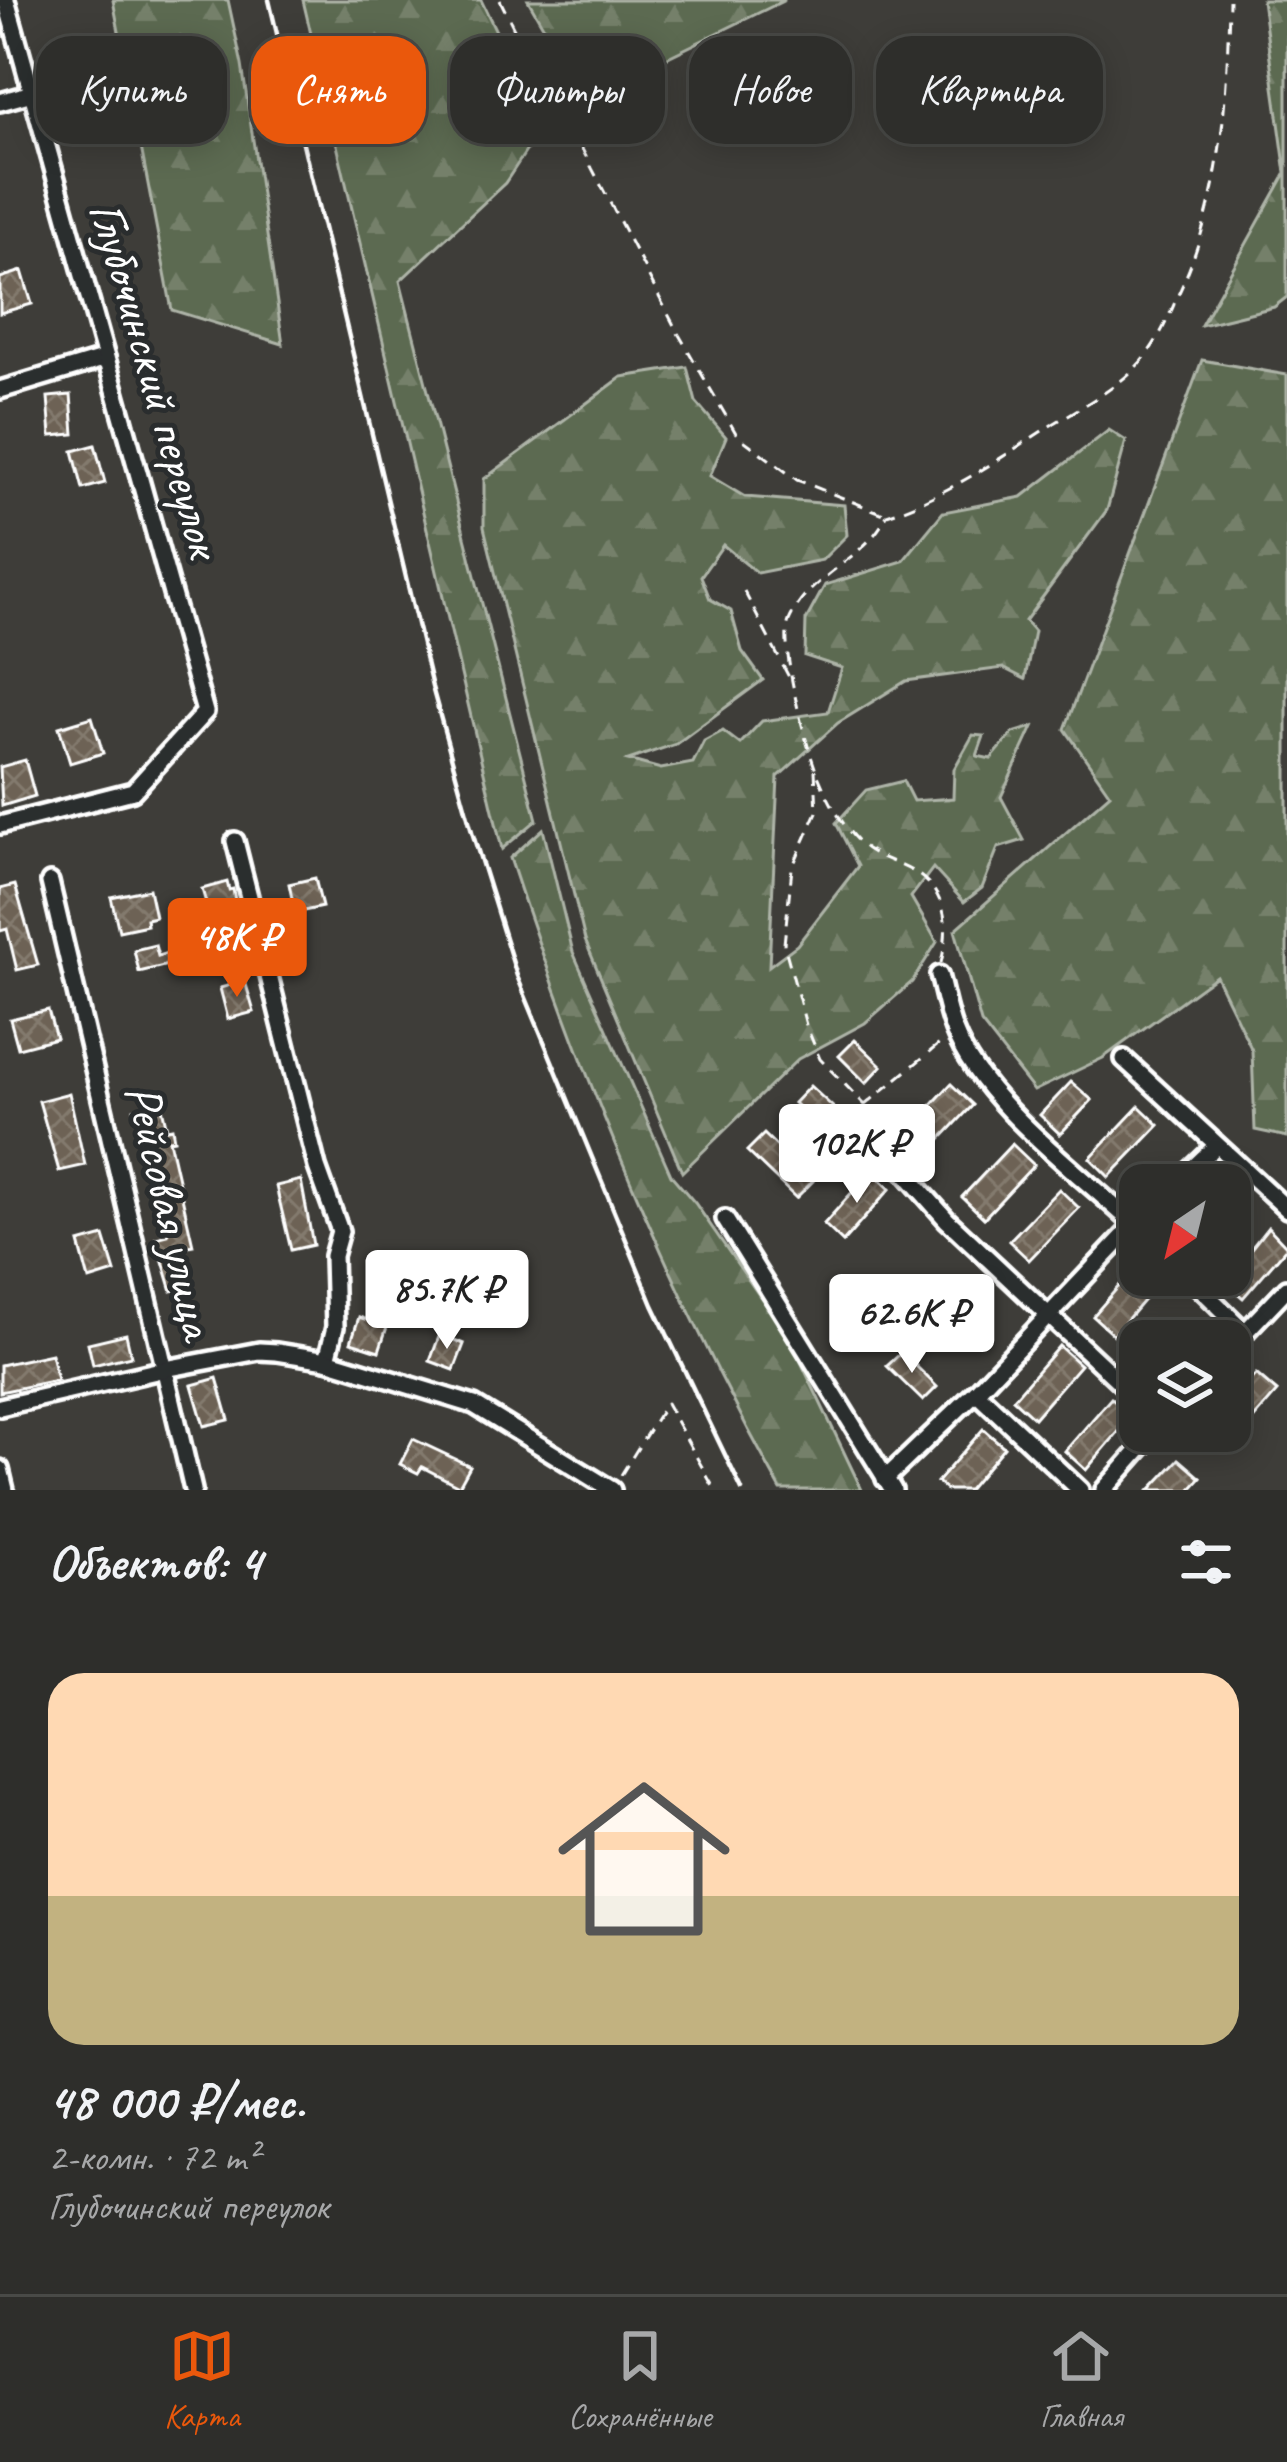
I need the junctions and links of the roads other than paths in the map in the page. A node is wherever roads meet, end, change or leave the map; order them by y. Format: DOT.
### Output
graph roads {
  1 [pos="6,0"];
  2 [pos="32,93"];
  3 [pos="0,102"];
  4 [pos="106,358"];
  5 [pos="0,390"];
  6 [pos="0,824"];
  7 [pos="235,842"];
  8 [pos="50,882"];
  9 [pos="939,975"];
  10 [pos="1124,1059"];
  11 [pos="875,1139"];
  12 [pos="1216,1146"];
  13 [pos="1197,1164"];
  14 [pos="1119,1207"];
  15 [pos="1287,1209"];
  16 [pos="725,1220"];
  17 [pos="1119,1244"];
  18 [pos="1287,1288"];
  19 [pos="1208,1296"];
  20 [pos="1048,1317"];
  21 [pos="1233,1320"];
  22 [pos="1251,1326"];
  23 [pos="327,1360"];
  24 [pos="165,1369"];
  25 [pos="1119,1382"];
  26 [pos="976,1392"];
  27 [pos="0,1407"];
  28 [pos="1137,1452"];
  29 [pos="0,1468"];
  30 [pos="889,1485"];
  31 [pos="611,1489"];
  32 [pos="5,1490"];
  33 [pos="194,1490"];
  34 [pos="1080,1490"];
  35 [pos="1104,1490"];
  1 -- 2 [label="street, Глубочинский переулок"];
  2 -- 3 [label="street"];
  2 -- 4 [label="street, Глубочинский переулок"];
  4 -- 5 [label="street"];
  4 -- 6 [label="street, Глубочинский переулок"];
  7 -- 23 [label="street"];
  8 -- 24 [label="street, Рейсовая улица"];
  9 -- 14 [label="street"];
  10 -- 12 [label="street"];
  11 -- 20 [label="street"];
  12 -- 13 [label="street"];
  12 -- 15 [label="street"];
  16 -- 30 [label="street"];
  17 -- 20 [label="street"];
  18 -- 22 [label="street"];
  19 -- 21 [label="street"];
  20 -- 25 [label="street"];
  20 -- 26 [label="street"];
  23 -- 24 [label="street"];
  23 -- 31 [label="street"];
  24 -- 27 [label="street"];
  24 -- 33 [label="street, Рейсовая улица"];
  26 -- 30 [label="street"];
  26 -- 34 [label="street"];
  28 -- 35 [label="street"];
  29 -- 32 [label="street"];
}
